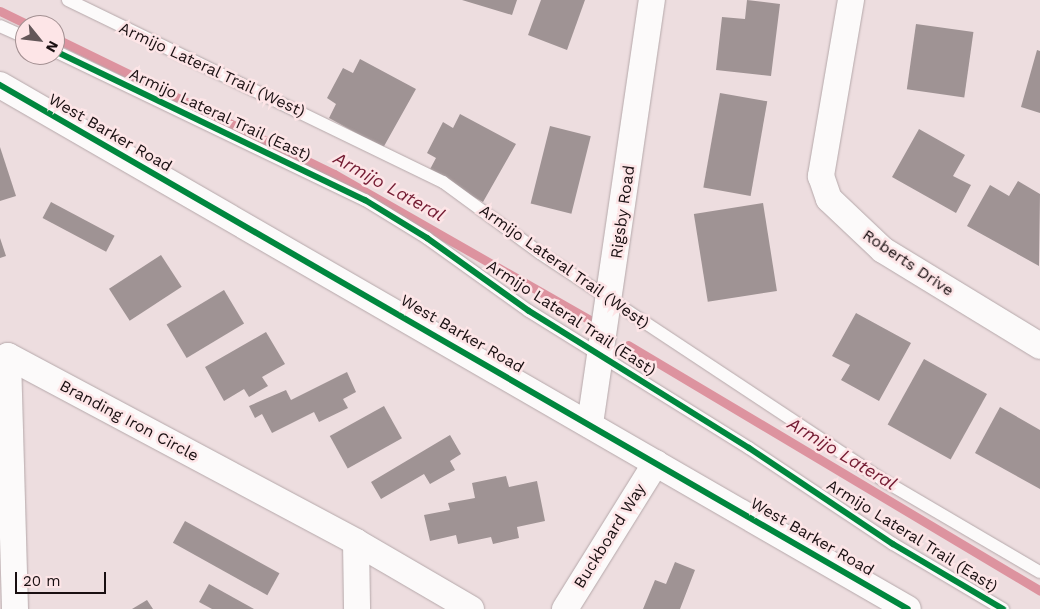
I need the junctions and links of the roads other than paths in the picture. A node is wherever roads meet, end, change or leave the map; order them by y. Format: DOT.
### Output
graph roads {
  1 [pos="68,0"];
  2 [pos="652,0"];
  3 [pos="851,0"];
  4 [pos="0,26"];
  5 [pos="15,33"];
  6 [pos="65,56"];
  7 [pos="0,86"];
  8 [pos="610,300"];
  9 [pos="1040,346"];
  10 [pos="602,355"];
  11 [pos="590,424"];
  12 [pos="656,463"];
  13 [pos="356,542"];
  14 [pos="1040,572"];
  15 [pos="15,609"];
  16 [pos="357,609"];
  17 [pos="472,609"];
  18 [pos="565,609"];
  19 [pos="908,609"];
  20 [pos="1003,609"];
  1 -- 8 [label="lane, Armijo Lateral Trail (West)"];
  2 -- 8 [label="street, Rigsby Road"];
  3 -- 9 [label="street, Roberts Drive"];
  4 -- 5 [label="lane"];
  6 -- 10 [label="lane, Armijo Lateral Trail (East)"];
  7 -- 11 [label="street, West Barker Road"];
  8 -- 10 [label="street, Rigsby Road"];
  8 -- 14 [label="lane, Armijo Lateral Trail (West)"];
  10 -- 11 [label="street, Rigsby Road"];
  10 -- 20 [label="lane, Armijo Lateral Trail (East)"];
  11 -- 12 [label="street, West Barker Road"];
  12 -- 18 [label="street, Buckboard Way"];
  12 -- 19 [label="street, West Barker Road"];
  13 -- 15 [label="street, Branding Iron Circle"];
  13 -- 16 [label="street"];
  13 -- 17 [label="street, Branding Iron Circle"];
}
